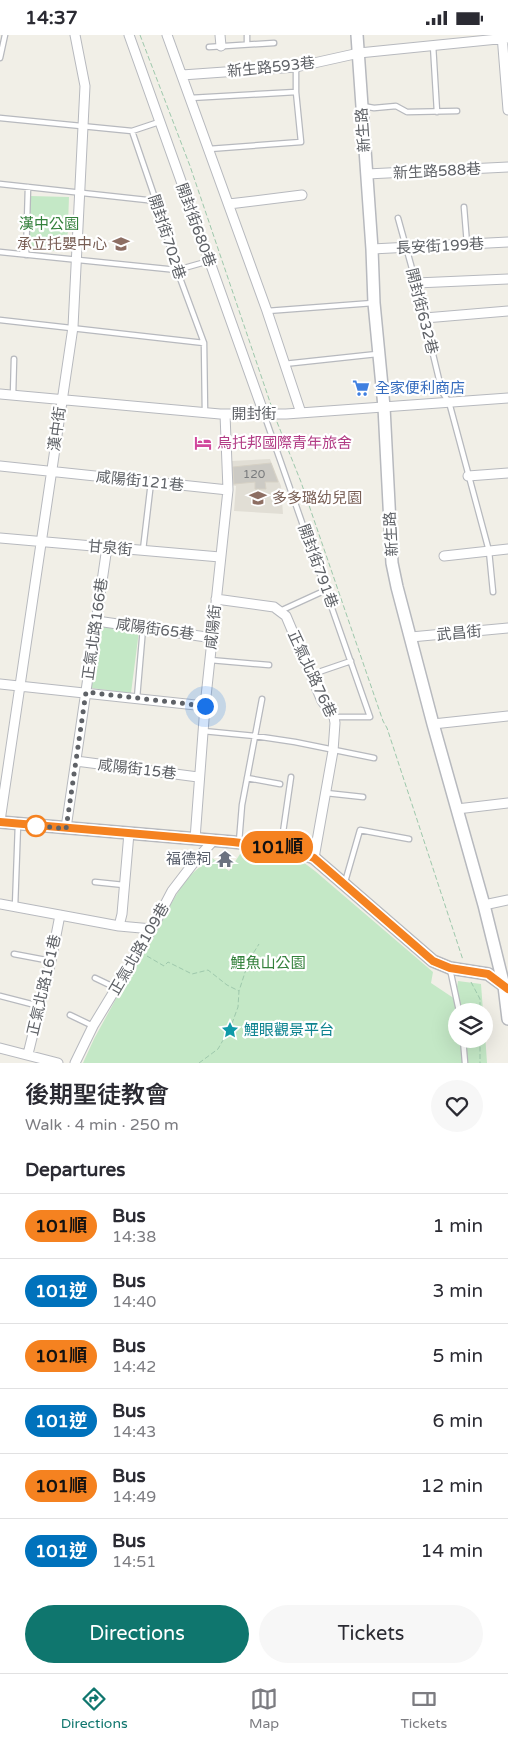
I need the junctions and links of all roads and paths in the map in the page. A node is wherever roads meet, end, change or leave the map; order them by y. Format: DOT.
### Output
graph roads {
  1 [pos="5,35"];
  2 [pos="75,35"];
  3 [pos="129,35"];
  4 [pos="140,35"];
  5 [pos="168,35"];
  6 [pos="220,35"];
  7 [pos="247,35"];
  8 [pos="357,35"];
  9 [pos="504,37"];
  10 [pos="274,43"];
  11 [pos="247,44"];
  12 [pos="433,45"];
  13 [pos="221,46"];
  14 [pos="209,47"];
  15 [pos="359,53"];
  16 [pos="0,59"];
  17 [pos="296,67"];
  18 [pos="182,75"];
  19 [pos="296,92"];
  20 [pos="190,98"];
  21 [pos="362,106"];
  22 [pos="508,110"];
  23 [pos="437,111"];
  24 [pos="457,111"];
  25 [pos="0,118"];
  26 [pos="159,122"];
  27 [pos="84,125"];
  28 [pos="132,131"];
  29 [pos="208,149"];
  30 [pos="508,167"];
  31 [pos="366,174"];
  32 [pos="0,184"];
  33 [pos="28,187"];
  34 [pos="80,192"];
  35 [pos="302,195"];
  36 [pos="156,201"];
  37 [pos="229,204"];
  38 [pos="464,207"];
  39 [pos="398,218"];
  40 [pos="508,242"];
  41 [pos="467,244"];
  42 [pos="405,247"];
  43 [pos="372,249"];
  44 [pos="0,252"];
  45 [pos="26,255"];
  46 [pos="77,260"];
  47 [pos="209,261"];
  48 [pos="177,270"];
  49 [pos="508,279"];
  50 [pos="416,283"];
  51 [pos="374,303"];
  52 [pos="267,311"];
  53 [pos="508,311"];
  54 [pos="425,317"];
  55 [pos="0,320"];
  56 [pos="73,327"];
  57 [pos="204,343"];
  58 [pos="379,354"];
  59 [pos="14,359"];
  60 [pos="284,364"];
  61 [pos="0,394"];
  62 [pos="13,395"];
  63 [pos="508,398"];
  64 [pos="62,399"];
  65 [pos="448,402"];
  66 [pos="384,407"];
  67 [pos="205,413"];
  68 [pos="301,413"];
  69 [pos="225,414"];
  70 [pos="264,414"];
  71 [pos="274,414"];
  72 [pos="0,466"];
  73 [pos="51,471"];
  74 [pos="508,473"];
  75 [pos="468,476"];
  76 [pos="151,482"];
  77 [pos="228,490"];
  78 [pos="0,538"];
  79 [pos="41,541"];
  80 [pos="107,547"];
  81 [pos="508,549"];
  82 [pos="143,551"];
  83 [pos="489,551"];
  84 [pos="444,556"];
  85 [pos="220,557"];
  86 [pos="326,590"];
  87 [pos="493,592"];
  88 [pos="216,599"];
  89 [pos="280,611"];
  90 [pos="96,621"];
  91 [pos="143,627"];
  92 [pos="508,629"];
  93 [pos="411,637"];
  94 [pos="213,638"];
  95 [pos="210,660"];
  96 [pos="351,661"];
  97 [pos="269,665"];
  98 [pos="310,675"];
  99 [pos="0,684"];
  100 [pos="20,685"];
  101 [pos="86,692"];
  102 [pos="137,698"];
  103 [pos="262,699"];
  104 [pos="205,706"];
  105 [pos="508,716"];
  106 [pos="334,717"];
  107 [pos="433,724"];
  108 [pos="203,731"];
  109 [pos="255,736"];
  110 [pos="333,751"];
  111 [pos="374,758"];
  112 [pos="76,761"];
  113 [pos="198,777"];
  114 [pos="291,777"];
  115 [pos="247,778"];
  116 [pos="280,784"];
  117 [pos="326,793"];
  118 [pos="363,797"];
  119 [pos="508,803"];
  120 [pos="457,809"];
  121 [pos="0,822"];
  122 [pos="18,824"];
  123 [pos="66,829"];
  124 [pos="129,833"];
  125 [pos="195,839"];
  126 [pos="408,839"];
  127 [pos="213,841"];
  128 [pos="239,842"];
  129 [pos="281,848"];
  130 [pos="314,858"];
  131 [pos="95,882"];
  132 [pos="124,885"];
  133 [pos="344,885"];
  134 [pos="508,901"];
  135 [pos="0,904"];
  136 [pos="484,905"];
  137 [pos="15,907"];
  138 [pos="60,915"];
  139 [pos="118,926"];
  140 [pos="452,928"];
  141 [pos="152,929"];
  142 [pos="259,944"];
  143 [pos="138,951"];
  144 [pos="14,954"];
  145 [pos="51,961"];
  146 [pos="450,968"];
  147 [pos="95,978"];
  148 [pos="506,987"];
  149 [pos="116,988"];
  150 [pos="239,991"];
  151 [pos="0,996"];
  152 [pos="480,999"];
  153 [pos="457,1003"];
  154 [pos="480,1003"];
  155 [pos="39,1006"];
  156 [pos="70,1015"];
  157 [pos="508,1019"];
  158 [pos="93,1026"];
  159 [pos="0,1048"];
  160 [pos="464,1048"];
  161 [pos="480,1048"];
  162 [pos="28,1054"];
  163 [pos="58,1063"];
  164 [pos="75,1063"];
  165 [pos="199,1063"];
  166 [pos="465,1063"];
  167 [pos="480,1063"];
  1 -- 16 [label="lane"];
  2 -- 27 [label="street, 漢中街"];
  3 -- 26 [label="street, 開封街680巷"];
  4 -- 71 [label="path"];
  5 -- 18 [label="street"];
  6 -- 13 [label="street"];
  7 -- 11 [label="lane"];
  8 -- 15 [label="street, 新生路"];
  9 -- 12 [label="street, 新生路593巷"];
  9 -- 22 [label="street"];
  10 -- 11 [label="lane"];
  11 -- 13 [label="lane"];
  12 -- 15 [label="street, 新生路593巷"];
  12 -- 23 [label="lane"];
  13 -- 14 [label="lane"];
  15 -- 17 [label="street, 新生路593巷"];
  15 -- 21 [label="street, 新生路"];
  17 -- 18 [label="street, 新生路593巷"];
  17 -- 19 [label="lane"];
  18 -- 20 [label="street"];
  19 -- 20 [label="lane"];
  19 -- 29 [label="lane"];
  20 -- 29 [label="street"];
  21 -- 23 [label="lane"];
  21 -- 31 [label="street, 新生路"];
  23 -- 24 [label="lane"];
  25 -- 27 [label="lane"];
  26 -- 28 [label="lane"];
  26 -- 47 [label="street, 開封街680巷"];
  27 -- 28 [label="lane"];
  27 -- 34 [label="street, 漢中街"];
  28 -- 36 [label="lane, 開封街702巷"];
  29 -- 37 [label="street"];
  30 -- 31 [label="street, 新生路588巷"];
  31 -- 43 [label="street, 新生路"];
  32 -- 33 [label="lane"];
  33 -- 34 [label="lane"];
  33 -- 45 [label="lane"];
  34 -- 36 [label="lane"];
  34 -- 46 [label="street, 漢中街"];
  35 -- 37 [label="street"];
  36 -- 48 [label="lane, 開封街702巷"];
  37 -- 52 [label="street"];
  38 -- 41 [label="lane"];
  39 -- 42 [label="lane, 開封街632巷"];
  40 -- 41 [label="street, 長安街199巷"];
  41 -- 42 [label="street, 長安街199巷"];
  42 -- 43 [label="street, 長安街199巷"];
  42 -- 50 [label="lane, 開封街632巷"];
  43 -- 51 [label="street, 新生路"];
  44 -- 45 [label="lane"];
  45 -- 46 [label="lane"];
  46 -- 48 [label="lane"];
  46 -- 56 [label="street, 漢中街"];
  47 -- 48 [label="lane"];
  47 -- 70 [label="street, 開封街680巷"];
  48 -- 57 [label="lane, 開封街702巷"];
  49 -- 50 [label="street"];
  50 -- 54 [label="lane, 開封街632巷"];
  51 -- 52 [label="lane"];
  51 -- 58 [label="street, 新生路"];
  52 -- 60 [label="street"];
  53 -- 54 [label="street"];
  54 -- 65 [label="lane, 開封街632巷"];
  55 -- 56 [label="lane"];
  56 -- 57 [label="lane"];
  56 -- 64 [label="street, 漢中街"];
  57 -- 67 [label="lane, 開封街702巷"];
  58 -- 60 [label="lane"];
  58 -- 66 [label="street, 新生路"];
  59 -- 62 [label="lane"];
  60 -- 68 [label="street"];
  61 -- 62 [label="street, 開封街"];
  62 -- 64 [label="street, 開封街"];
  63 -- 65 [label="street, 開封街"];
  64 -- 67 [label="street, 開封街"];
  64 -- 73 [label="street, 漢中街"];
  65 -- 66 [label="street, 開封街"];
  65 -- 75 [label="lane, 開封街632巷"];
  66 -- 68 [label="street, 開封街"];
  66 -- 93 [label="street, 新生路"];
  67 -- 69 [label="street, 開封街"];
  68 -- 71 [label="street, 開封街"];
  69 -- 70 [label="street, 開封街"];
  69 -- 77 [label="street, 咸陽街"];
  70 -- 71 [label="street, 開封街"];
  70 -- 86 [label="lane, 開封街791巷"];
  71 -- 140 [label="path"];
  72 -- 73 [label="street, 咸陽街121巷"];
  73 -- 76 [label="street, 咸陽街121巷"];
  73 -- 79 [label="street, 漢中街"];
  74 -- 75 [label="street"];
  75 -- 83 [label="lane, 開封街632巷"];
  76 -- 77 [label="street, 咸陽街121巷"];
  76 -- 82 [label="lane"];
  77 -- 85 [label="street, 咸陽街"];
  78 -- 79 [label="street, 甘泉街"];
  79 -- 80 [label="street, 甘泉街"];
  79 -- 100 [label="street, 漢中街"];
  80 -- 82 [label="street, 甘泉街"];
  80 -- 90 [label="street, 正氣北路166巷"];
  81 -- 83 [label="street"];
  82 -- 85 [label="street, 甘泉街"];
  83 -- 84 [label="street"];
  83 -- 87 [label="lane, 開封街632巷"];
  85 -- 88 [label="street, 咸陽街"];
  86 -- 89 [label="lane"];
  86 -- 96 [label="lane, 開封街791巷"];
  88 -- 89 [label="street"];
  88 -- 94 [label="street, 咸陽街"];
  89 -- 98 [label="street, 正氣北路76巷"];
  90 -- 91 [label="street, 咸陽街65巷"];
  90 -- 101 [label="street, 正氣北路166巷"];
  91 -- 94 [label="street, 咸陽街65巷"];
  91 -- 102 [label="lane"];
  92 -- 93 [label="street, 武昌街"];
  93 -- 107 [label="street, 新生路"];
  94 -- 95 [label="street, 咸陽街"];
  95 -- 97 [label="lane"];
  95 -- 104 [label="street, 咸陽街"];
  96 -- 98 [label="lane"];
  96 -- 106 [label="lane, 開封街791巷"];
  98 -- 106 [label="street, 正氣北路76巷"];
  99 -- 100 [label="street"];
  100 -- 101 [label="street"];
  100 -- 121 [label="street, 漢中街"];
  101 -- 102 [label="street"];
  101 -- 112 [label="street, 正氣北路166巷"];
  102 -- 104 [label="street"];
  103 -- 109 [label="lane"];
  104 -- 108 [label="street, 咸陽街"];
  105 -- 107 [label="street"];
  106 -- 110 [label="street, 正氣北路76巷"];
  107 -- 120 [label="street, 新生路"];
  108 -- 109 [label="lane"];
  108 -- 113 [label="street, 咸陽街"];
  109 -- 110 [label="lane"];
  109 -- 115 [label="lane"];
  110 -- 111 [label="lane"];
  110 -- 117 [label="street, 正氣北路76巷"];
  112 -- 113 [label="street, 咸陽街15巷"];
  112 -- 123 [label="street, 正氣北路166巷"];
  113 -- 125 [label="street, 咸陽街"];
  114 -- 129 [label="lane"];
  115 -- 116 [label="lane"];
  115 -- 128 [label="lane"];
  117 -- 118 [label="lane"];
  117 -- 130 [label="street, 正氣北路76巷"];
  119 -- 120 [label="street"];
  120 -- 136 [label="street, 新生路"];
  121 -- 122 [label="street"];
  122 -- 123 [label="street"];
  122 -- 137 [label="lane"];
  123 -- 124 [label="street"];
  124 -- 125 [label="street"];
  124 -- 132 [label="street"];
  125 -- 127 [label="street"];
  126 -- 133 [label="lane"];
  127 -- 128 [label="street"];
  127 -- 141 [label="street, 正氣北路109巷"];
  128 -- 129 [label="street"];
  129 -- 130 [label="street"];
  130 -- 133 [label="street"];
  131 -- 132 [label="lane"];
  132 -- 139 [label="street"];
  133 -- 146 [label="street"];
  134 -- 136 [label="street"];
  135 -- 137 [label="street"];
  136 -- 148 [label="street, 新生路"];
  137 -- 138 [label="street"];
  138 -- 139 [label="street"];
  138 -- 145 [label="street, 正氣北路161巷"];
  139 -- 141 [label="street"];
  141 -- 143 [label="street, 正氣北路109巷"];
  142 -- 150 [label="path"];
  143 -- 149 [label="street, 正氣北路109巷"];
  143 -- 150 [label="path"];
  144 -- 145 [label="lane"];
  145 -- 155 [label="street, 正氣北路161巷"];
  146 -- 148 [label="street"];
  146 -- 153 [label="lane"];
  147 -- 149 [label="lane"];
  148 -- 157 [label="street, 新生路"];
  149 -- 158 [label="street, 正氣北路109巷"];
  150 -- 165 [label="path"];
  151 -- 155 [label="lane"];
  152 -- 154 [label="path"];
  155 -- 162 [label="street, 正氣北路161巷"];
  156 -- 158 [label="lane"];
  158 -- 164 [label="street, 正氣北路109巷"];
  159 -- 162 [label="street"];
  160 -- 166 [label="lane"];
  161 -- 167 [label="path"];
  162 -- 163 [label="street"];
}
